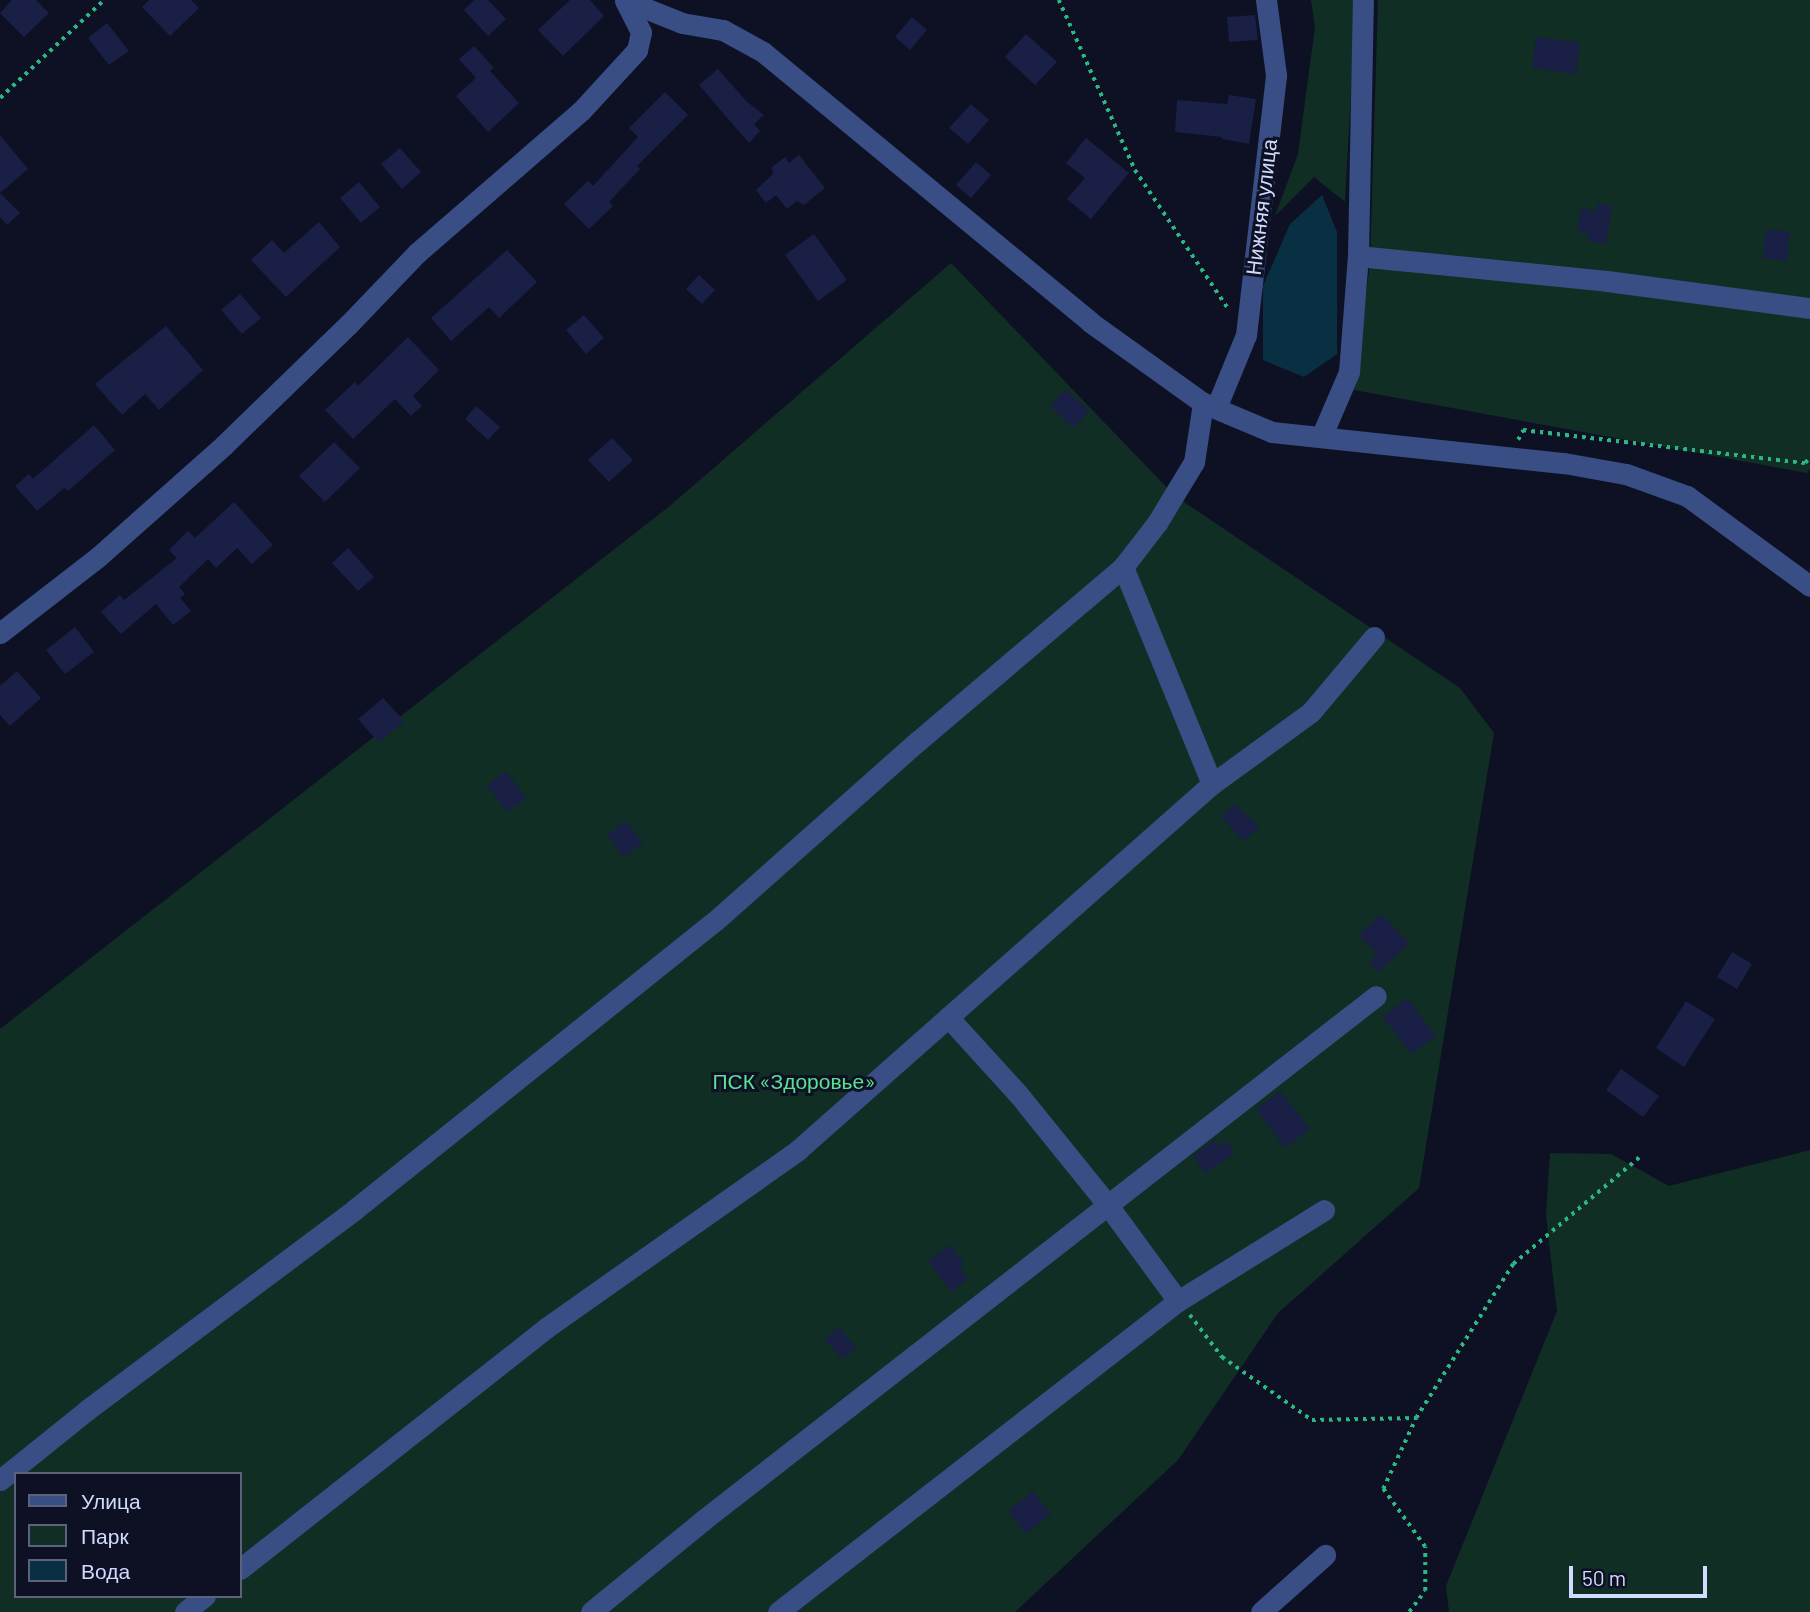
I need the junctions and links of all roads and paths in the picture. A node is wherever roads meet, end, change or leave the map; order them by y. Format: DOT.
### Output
graph roads {
  1 [pos="104,0"];
  2 [pos="1059,0"];
  3 [pos="1266,0"];
  4 [pos="1363,0"];
  5 [pos="625,1"];
  6 [pos="0,98"];
  7 [pos="1358,256"];
  8 [pos="1810,308"];
  9 [pos="1246,335"];
  10 [pos="1210,406"];
  11 [pos="1322,435"];
  12 [pos="1508,457"];
  13 [pos="1810,457"];
  14 [pos="1124,567"];
  15 [pos="1810,586"];
  16 [pos="0,633"];
  17 [pos="1374,637"];
  18 [pos="1212,784"];
  19 [pos="1376,996"];
  20 [pos="948,1017"];
  21 [pos="1642,1155"];
  22 [pos="1107,1204"];
  23 [pos="1324,1210"];
  24 [pos="1178,1301"];
  25 [pos="1416,1418"];
  26 [pos="0,1480"];
  27 [pos="1325,1555"];
  28 [pos="242,1567"];
  29 [pos="202,1598"];
  30 [pos="185,1612"];
  31 [pos="591,1612"];
  32 [pos="778,1612"];
  33 [pos="1261,1612"];
  34 [pos="1409,1612"];
  1 -- 6 [label="path"];
  2 -- 9 [label="path"];
  3 -- 9 [label="street, Нижняя улица"];
  4 -- 7 [label="street"];
  5 -- 10 [label="street"];
  5 -- 16 [label="street"];
  7 -- 8 [label="street"];
  7 -- 11 [label="street"];
  9 -- 10 [label="street, Нижняя улица"];
  10 -- 11 [label="street"];
  10 -- 14 [label="street, Нижняя улица"];
  11 -- 12 [label="street"];
  12 -- 13 [label="path"];
  12 -- 15 [label="street"];
  14 -- 18 [label="street"];
  14 -- 26 [label="street, Нижняя улица"];
  17 -- 18 [label="street"];
  18 -- 20 [label="street"];
  19 -- 22 [label="street"];
  20 -- 22 [label="street"];
  20 -- 28 [label="street"];
  21 -- 25 [label="path"];
  22 -- 24 [label="street"];
  22 -- 31 [label="street"];
  23 -- 24 [label="street"];
  24 -- 25 [label="path"];
  24 -- 32 [label="street"];
  25 -- 34 [label="path"];
  27 -- 33 [label="street"];
  29 -- 30 [label="street"];
}
